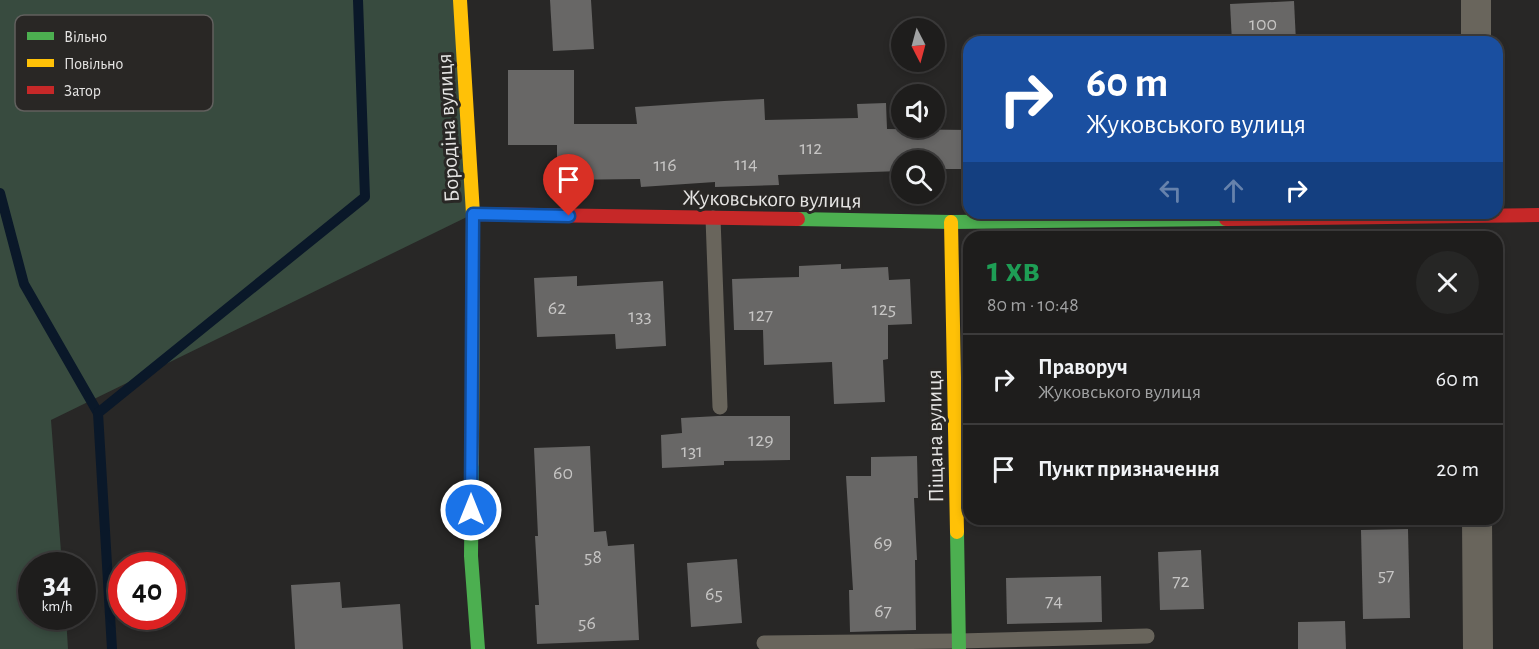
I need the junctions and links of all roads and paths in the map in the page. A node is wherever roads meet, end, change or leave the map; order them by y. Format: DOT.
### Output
graph roads {
  1 [pos="460,0"];
  2 [pos="1476,0"];
  3 [pos="1476,36"];
  4 [pos="473,214"];
  5 [pos="1539,215"];
  6 [pos="713,218"];
  7 [pos="951,222"];
  8 [pos="1476,222"];
  9 [pos="720,407"];
  10 [pos="963,497"];
  11 [pos="1477,525"];
  12 [pos="1147,636"];
  13 [pos="764,643"];
  14 [pos="959,645"];
  15 [pos="478,649"];
  16 [pos="1478,649"];
  1 -- 4 [label="street, Бородіна вулиця"];
  2 -- 3 [label="street"];
  4 -- 6 [label="street, Жуковського вулиця"];
  4 -- 15 [label="street, Бородіна вулиця"];
  5 -- 8 [label="street, Жуковського вулиця"];
  6 -- 7 [label="street, Жуковського вулиця"];
  6 -- 9 [label="lane"];
  7 -- 8 [label="street, Жуковського вулиця"];
  7 -- 10 [label="street, Піщана вулиця"];
  10 -- 14 [label="street, Піщана вулиця"];
  11 -- 16 [label="street"];
  12 -- 14 [label="lane"];
  13 -- 14 [label="lane"];
}
